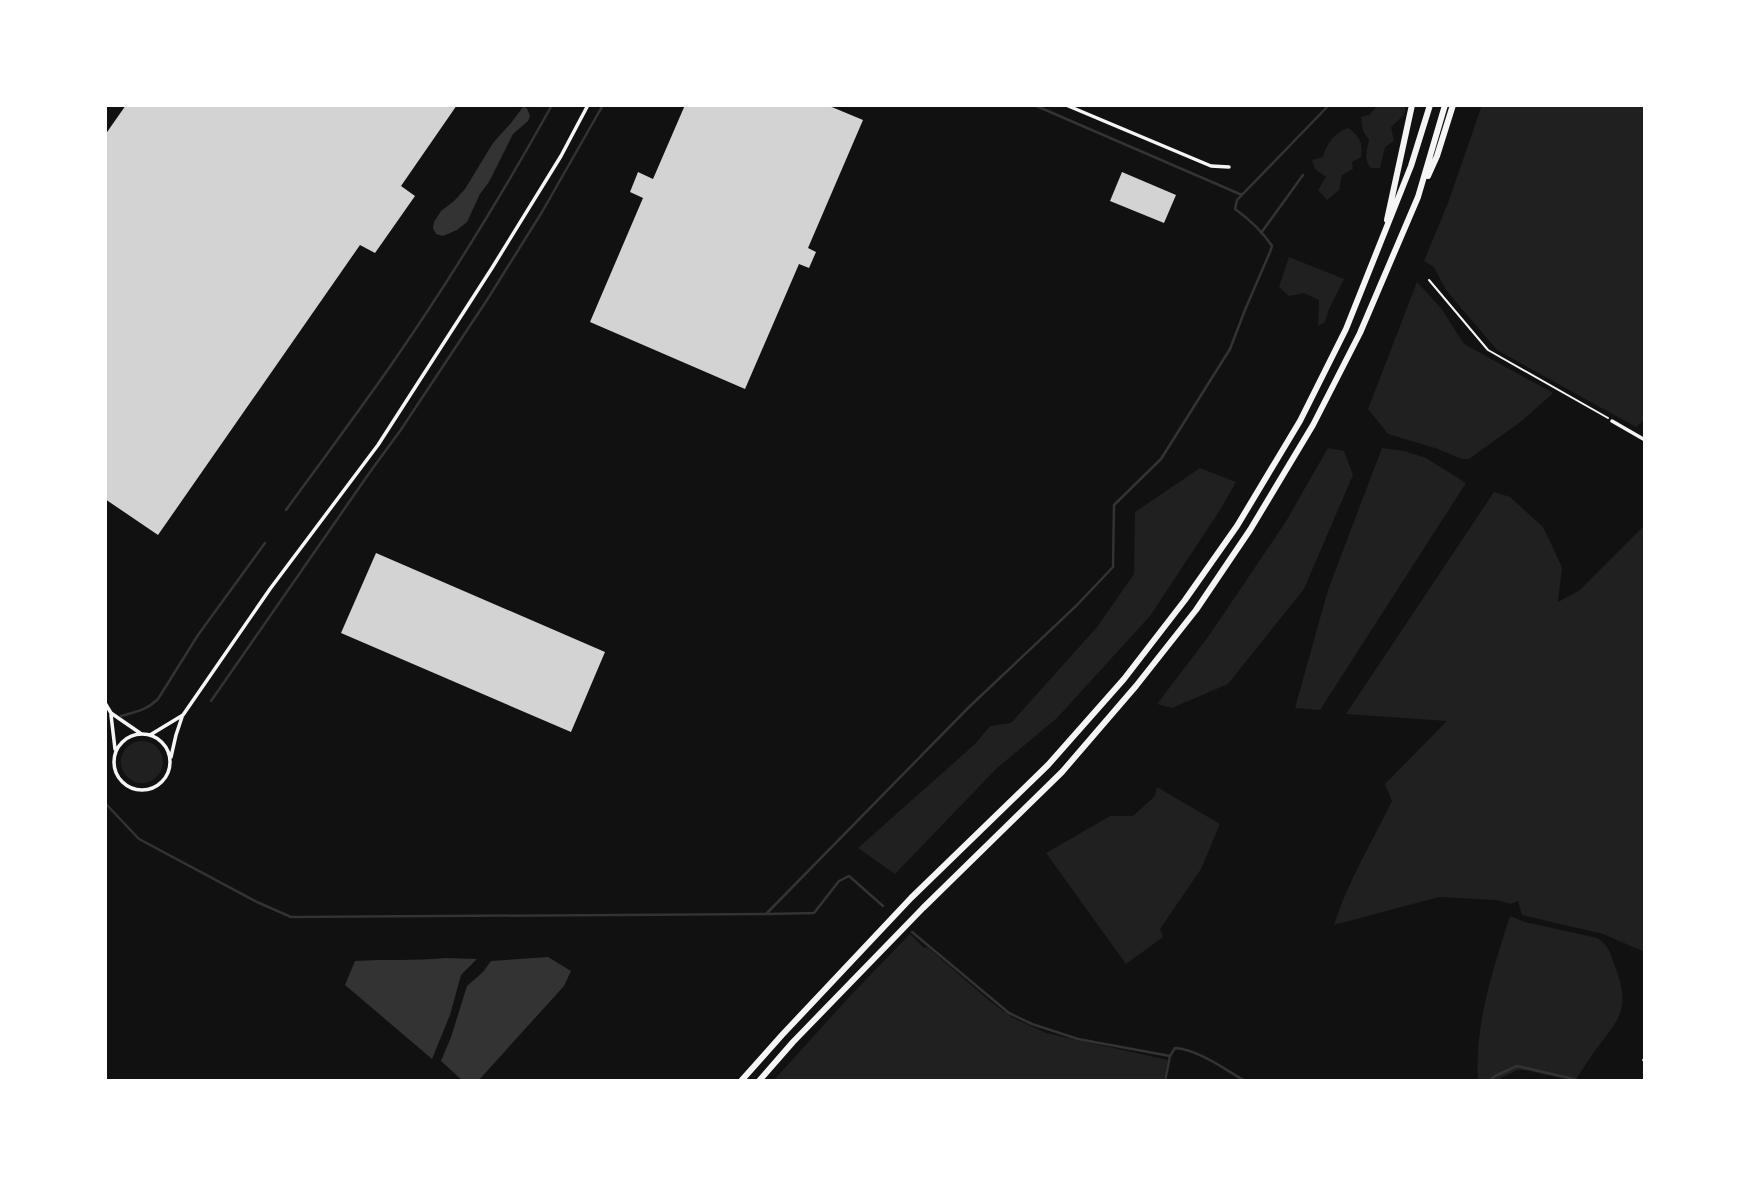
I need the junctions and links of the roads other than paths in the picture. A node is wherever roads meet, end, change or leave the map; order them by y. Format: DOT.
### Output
graph roads {
  1 [pos="588,105"];
  2 [pos="1066,105"];
  3 [pos="1412,105"];
  4 [pos="1430,105"];
  5 [pos="1445,105"];
  6 [pos="1453,105"];
  7 [pos="1229,167"];
  8 [pos="1418,197"];
  9 [pos="1382,239"];
  10 [pos="1612,421"];
  11 [pos="1645,440"];
  12 [pos="105,703"];
  13 [pos="111,713"];
  14 [pos="183,715"];
  15 [pos="142,733"];
  16 [pos="150,734"];
  17 [pos="116,751"];
  18 [pos="170,760"];
  19 [pos="741,1081"];
  20 [pos="759,1081"];
  1 -- 14 [label="street"];
  2 -- 7 [label="street"];
  3 -- 9 [label="highway"];
  4 -- 9 [label="highway"];
  5 -- 8 [label="highway"];
  6 -- 8 [label="highway"];
  8 -- 20 [label="highway"];
  9 -- 19 [label="highway"];
  10 -- 11 [label="street"];
  12 -- 13 [label="street"];
  13 -- 15 [label="street"];
  13 -- 17 [label="street"];
  14 -- 16 [label="street"];
  14 -- 18 [label="street"];
  15 -- 16 [label="street"];
  15 -- 17 [label="street"];
  16 -- 18 [label="street"];
  17 -- 18 [label="street"];
}
